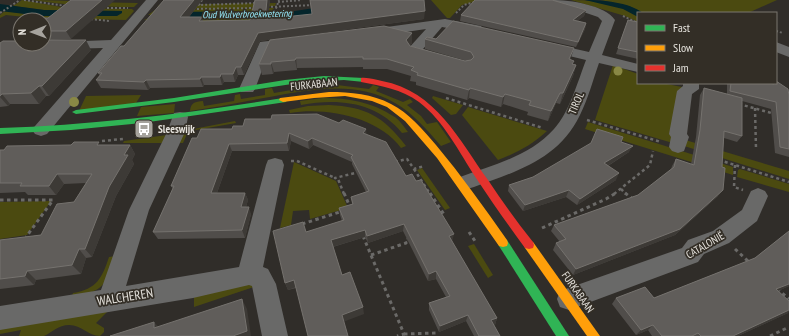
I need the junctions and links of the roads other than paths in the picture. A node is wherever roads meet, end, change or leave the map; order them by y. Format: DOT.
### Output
graph roads {
  1 [pos="558,0"];
  2 [pos="144,9"];
  3 [pos="440,23"];
  4 [pos="490,32"];
  5 [pos="358,35"];
  6 [pos="304,41"];
  7 [pos="534,43"];
  8 [pos="113,44"];
  9 [pos="52,45"];
  10 [pos="777,47"];
  11 [pos="789,53"];
  12 [pos="594,58"];
  13 [pos="777,58"];
  14 [pos="447,61"];
  15 [pos="637,68"];
  16 [pos="691,84"];
  17 [pos="247,89"];
  18 [pos="54,115"];
  19 [pos="180,117"];
  20 [pos="41,130"];
  21 [pos="0,131"];
  22 [pos="678,148"];
  23 [pos="275,165"];
  24 [pos="481,178"];
  25 [pos="462,184"];
  26 [pos="758,196"];
  27 [pos="249,275"];
  28 [pos="110,299"];
  29 [pos="569,299"];
  30 [pos="0,318"];
  31 [pos="275,336"];
  32 [pos="563,336"];
  33 [pos="594,336"];
  1 -- 12 [label="street, TIROL"];
  2 -- 8 [label="street"];
  3 -- 4 [label="street"];
  3 -- 5 [label="street"];
  3 -- 14 [label="street"];
  6 -- 17 [label="street"];
  7 -- 12 [label="street"];
  8 -- 9 [label="street"];
  8 -- 18 [label="street"];
  10 -- 11 [label="street"];
  11 -- 13 [label="street"];
  12 -- 15 [label="street"];
  12 -- 24 [label="street, TIROL"];
  16 -- 22 [label="street"];
  17 -- 18 [label="street, FURKABAAN"];
  17 -- 24 [label="street, FURKABAAN"];
  18 -- 20 [label="street"];
  19 -- 20 [label="street, FURKABAAN"];
  19 -- 25 [label="street, FURKABAAN"];
  19 -- 28 [label="street"];
  20 -- 21 [label="street, FURKABAAN"];
  23 -- 27 [label="street"];
  24 -- 25 [label="street, TIROL"];
  24 -- 29 [label="street, FURKABAAN"];
  25 -- 32 [label="street, FURKABAAN"];
  26 -- 29 [label="street, CATALONIË"];
  27 -- 28 [label="street, WALCHEREN"];
  27 -- 31 [label="street"];
  28 -- 30 [label="street, WALCHEREN"];
  29 -- 33 [label="street, FURKABAAN"];
}
